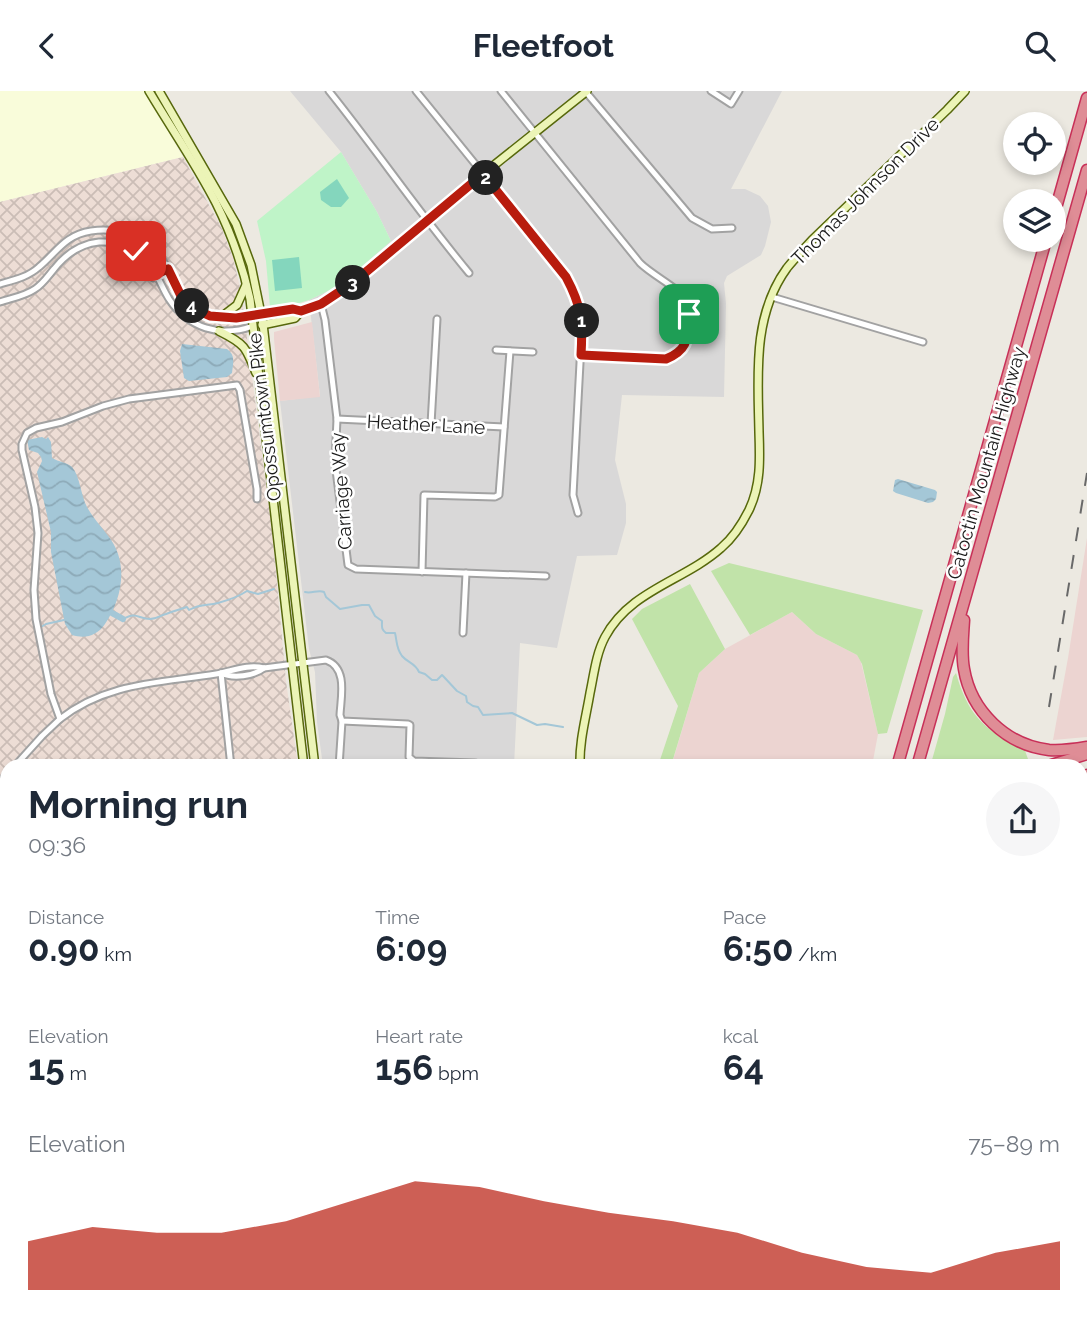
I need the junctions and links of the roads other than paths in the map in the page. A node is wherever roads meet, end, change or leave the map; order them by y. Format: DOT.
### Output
graph roads {
  1 [pos="149,91"];
  2 [pos="159,91"];
  3 [pos="329,91"];
  4 [pos="416,91"];
  5 [pos="501,91"];
  6 [pos="586,91"];
  7 [pos="711,91"];
  8 [pos="739,91"];
  9 [pos="965,91"];
  10 [pos="1087,98"];
  11 [pos="536,133"];
  12 [pos="1087,170"];
  13 [pos="483,174"];
  14 [pos="1061,189"];
  15 [pos="427,222"];
  16 [pos="732,228"];
  17 [pos="1043,252"];
  18 [pos="168,269"];
  19 [pos="469,273"];
  20 [pos="154,276"];
  21 [pos="0,284"];
  22 [pos="247,284"];
  23 [pos="772,297"];
  24 [pos="0,302"];
  25 [pos="321,304"];
  26 [pos="301,311"];
  27 [pos="261,314"];
  28 [pos="252,316"];
  29 [pos="220,318"];
  30 [pos="437,319"];
  31 [pos="263,324"];
  32 [pos="253,326"];
  33 [pos="219,331"];
  34 [pos="923,342"];
  35 [pos="496,350"];
  36 [pos="509,351"];
  37 [pos="533,352"];
  38 [pos="581,355"];
  39 [pos="260,385"];
  40 [pos="337,419"];
  41 [pos="431,424"];
  42 [pos="504,427"];
  43 [pos="257,499"];
  44 [pos="579,513"];
  45 [pos="422,572"];
  46 [pos="466,573"];
  47 [pos="546,576"];
  48 [pos="965,602"];
  49 [pos="463,633"];
  50 [pos="302,662"];
  51 [pos="291,663"];
  52 [pos="221,673"];
  53 [pos="61,719"];
  54 [pos="342,721"];
  55 [pos="1087,747"];
  56 [pos="21,759"];
  57 [pos="230,759"];
  58 [pos="303,759"];
  59 [pos="314,759"];
  60 [pos="340,759"];
  61 [pos="412,759"];
  62 [pos="580,759"];
  63 [pos="899,759"];
  64 [pos="920,759"];
  1 -- 22 [label="main road, Opossumtown Pike"];
  2 -- 27 [label="main road, Opossumtown Pike"];
  3 -- 15 [label="street"];
  4 -- 13 [label="street"];
  5 -- 11 [label="street"];
  6 -- 11 [label="main road"];
  6 -- 16 [label="street"];
  7 -- 8 [label="street"];
  9 -- 23 [label="main road, Thomas Johnson Drive"];
  10 -- 14 [label="highway"];
  11 -- 13 [label="main road"];
  11 -- 38 [label="street"];
  12 -- 48 [label="highway, Catoctin Mountain Highway"];
  13 -- 15 [label="main road"];
  13 -- 38 [label="street"];
  15 -- 19 [label="street"];
  15 -- 25 [label="main road"];
  17 -- 63 [label="highway, Catoctin Mountain Highway"];
  18 -- 20 [label="street"];
  18 -- 21 [label="street"];
  18 -- 29 [label="street"];
  20 -- 24 [label="street"];
  20 -- 33 [label="street"];
  22 -- 28 [label="main road, Opossumtown Pike"];
  22 -- 29 [label="main road"];
  23 -- 34 [label="street"];
  23 -- 62 [label="main road, Thomas Johnson Drive"];
  25 -- 26 [label="main road"];
  25 -- 40 [label="street, Carriage Way"];
  26 -- 27 [label="main road"];
  26 -- 31 [label="main road"];
  27 -- 28 [label="main road"];
  27 -- 31 [label="main road, Opossumtown Pike"];
  28 -- 29 [label="street"];
  28 -- 32 [label="main road, Opossumtown Pike"];
  30 -- 41 [label="street"];
  31 -- 32 [label="main road"];
  31 -- 50 [label="main road, Opossumtown Pike"];
  32 -- 33 [label="street"];
  32 -- 39 [label="main road, Opossumtown Pike"];
  33 -- 39 [label="main road"];
  35 -- 36 [label="street"];
  36 -- 37 [label="street"];
  36 -- 42 [label="street"];
  38 -- 44 [label="street"];
  39 -- 51 [label="main road, Opossumtown Pike"];
  40 -- 41 [label="street, Heather Lane"];
  40 -- 45 [label="street, Carriage Way"];
  41 -- 42 [label="street, Heather Lane"];
  42 -- 45 [label="street, Heather Lane"];
  43 -- 53 [label="street"];
  45 -- 46 [label="street, Carriage Way"];
  46 -- 47 [label="street, Carriage Way"];
  46 -- 49 [label="street"];
  48 -- 55 [label="highway"];
  48 -- 64 [label="highway, Catoctin Mountain Highway"];
  50 -- 51 [label="street"];
  50 -- 54 [label="street"];
  50 -- 59 [label="main road, Opossumtown Pike"];
  51 -- 52 [label="street"];
  51 -- 58 [label="main road, Opossumtown Pike"];
  52 -- 53 [label="street"];
  52 -- 57 [label="street"];
  53 -- 56 [label="street"];
  54 -- 60 [label="street"];
  54 -- 61 [label="street"];
}
